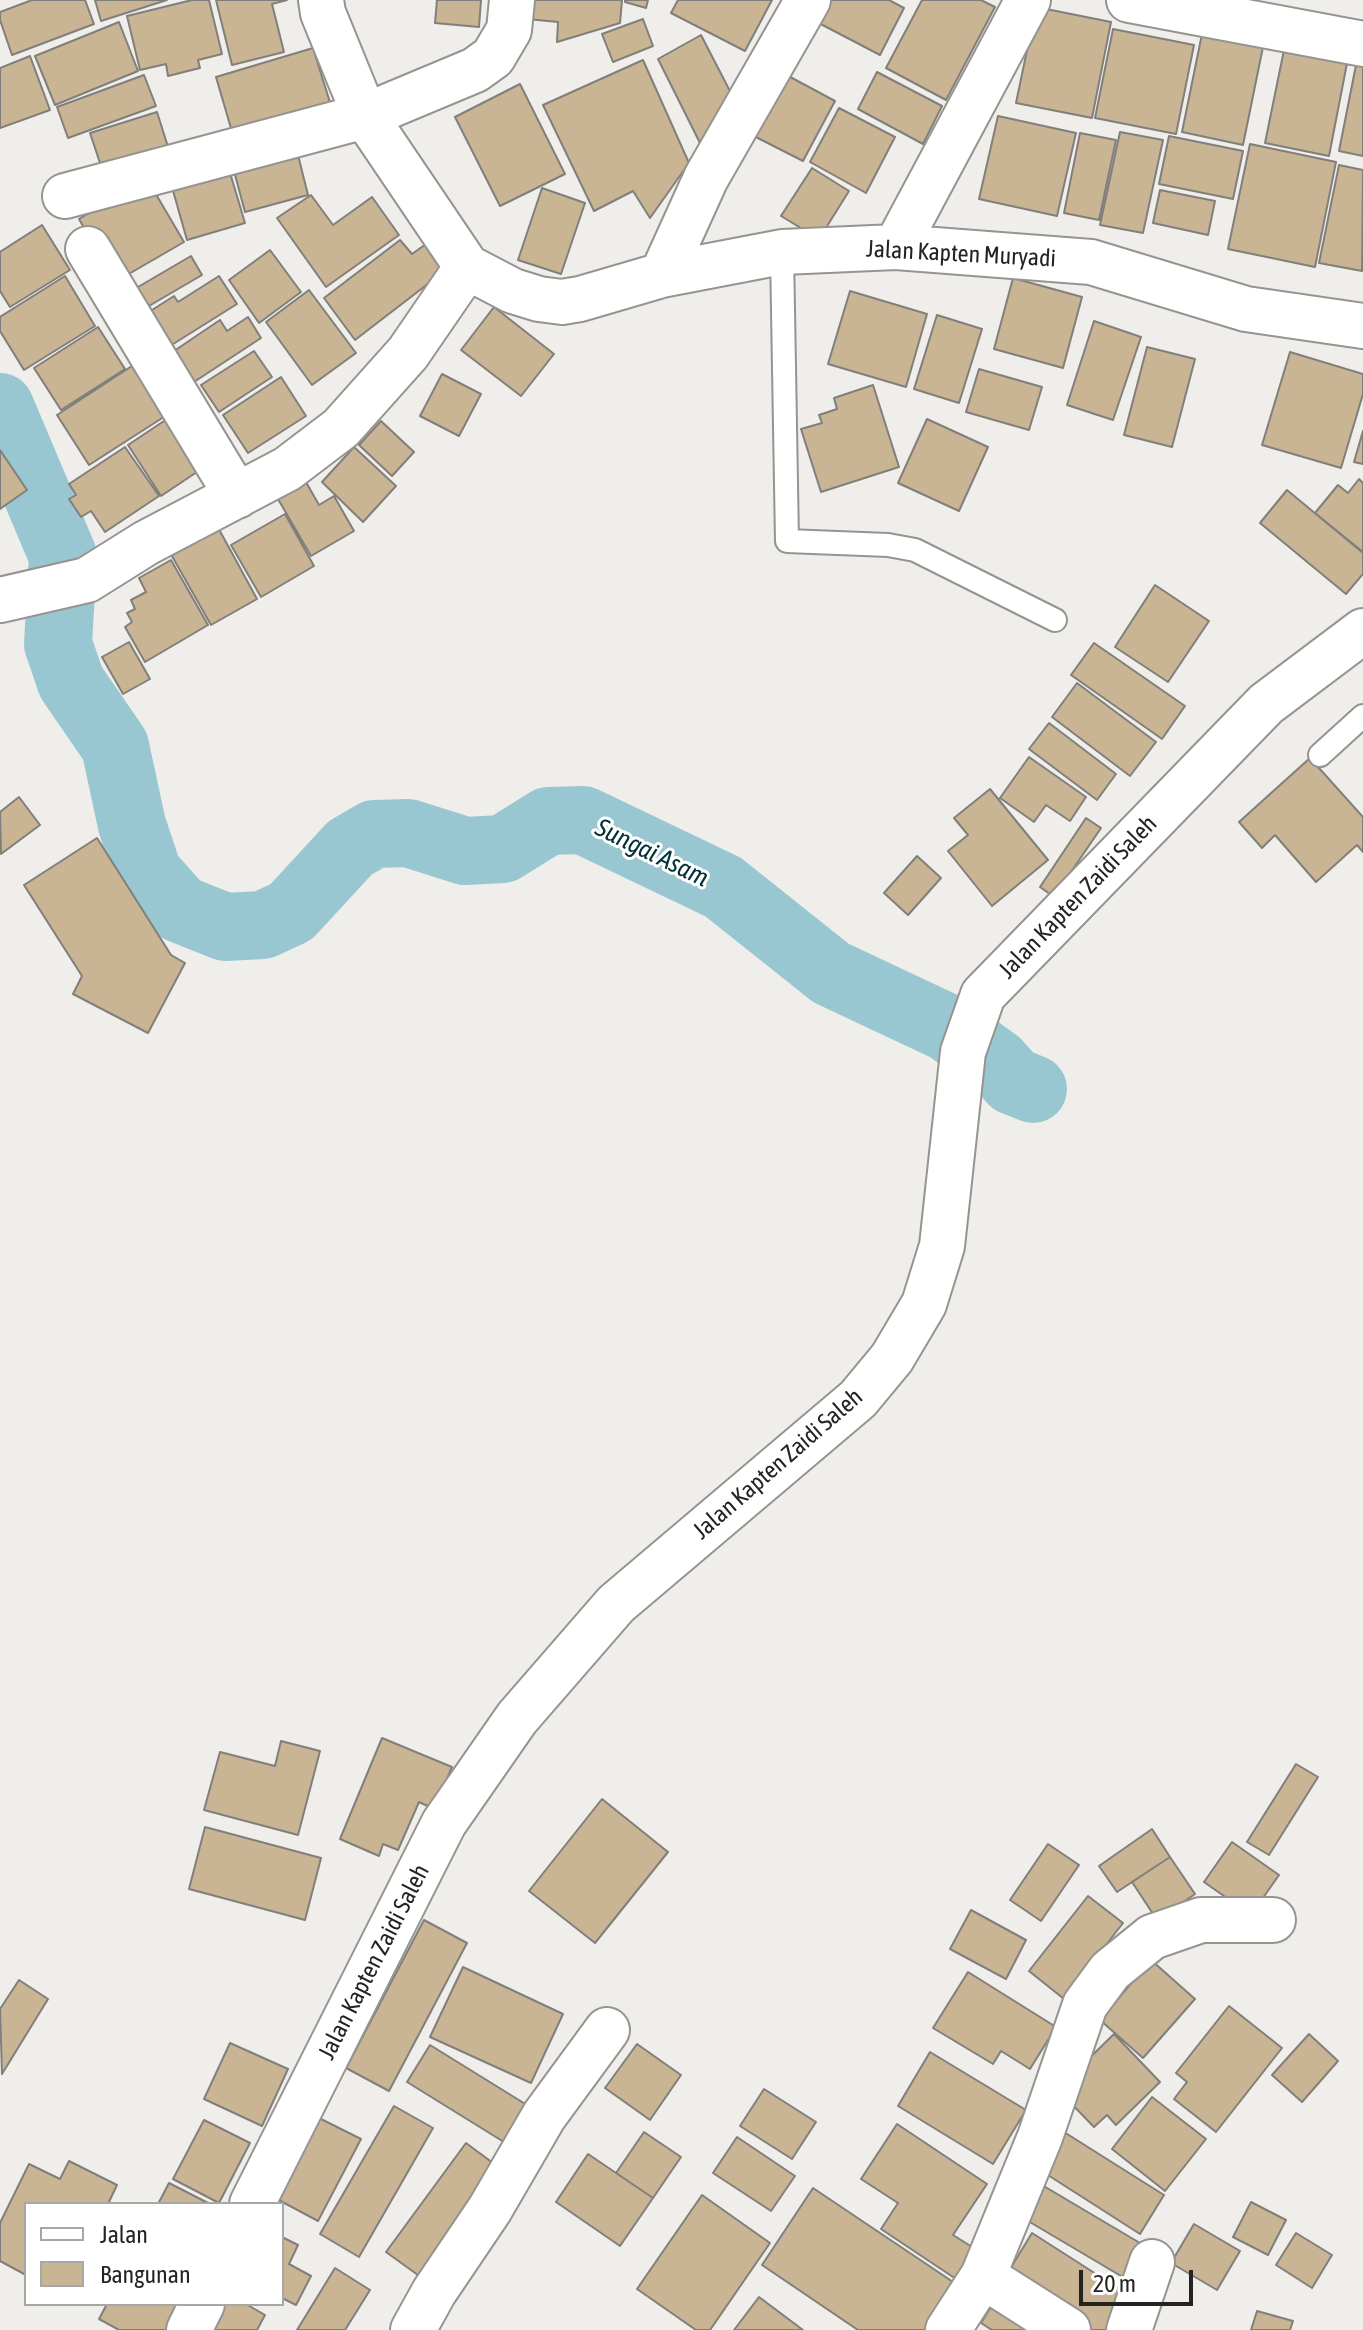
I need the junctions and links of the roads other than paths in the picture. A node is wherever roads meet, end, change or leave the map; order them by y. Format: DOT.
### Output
graph roads {
  1 [pos="321,0"];
  2 [pos="512,0"];
  3 [pos="808,0"];
  4 [pos="1028,0"];
  5 [pos="1129,0"];
  6 [pos="1363,44"];
  7 [pos="365,116"];
  8 [pos="65,196"];
  9 [pos="896,247"];
  10 [pos="88,249"];
  11 [pos="782,252"];
  12 [pos="467,267"];
  13 [pos="662,275"];
  14 [pos="1363,326"];
  15 [pos="237,496"];
  16 [pos="12,598"];
  17 [pos="1055,620"];
  18 [pos="1363,631"];
  19 [pos="1363,716"];
  20 [pos="1320,755"];
  21 [pos="1273,1920"];
  22 [pos="607,2030"];
  23 [pos="253,2202"];
  24 [pos="1152,2262"];
  25 [pos="983,2276"];
  26 [pos="201,2306"];
  27 [pos="189,2330"];
  28 [pos="413,2330"];
  29 [pos="948,2330"];
  30 [pos="1068,2330"];
  31 [pos="1129,2330"];
  1 -- 7 [label="street"];
  2 -- 7 [label="street"];
  3 -- 13 [label="street"];
  4 -- 9 [label="street"];
  5 -- 6 [label="street"];
  7 -- 8 [label="street"];
  7 -- 12 [label="street"];
  9 -- 11 [label="street, Jalan Kapten Muryadi"];
  9 -- 14 [label="street, Jalan Kapten Muryadi"];
  10 -- 15 [label="street"];
  11 -- 13 [label="street, Jalan Kapten Muryadi"];
  11 -- 17 [label="lane"];
  12 -- 13 [label="street, Jalan Kapten Muryadi"];
  12 -- 15 [label="street"];
  15 -- 16 [label="street"];
  18 -- 23 [label="street, Jalan Kapten Zaidi Saleh"];
  19 -- 20 [label="lane"];
  21 -- 25 [label="street"];
  22 -- 28 [label="street"];
  24 -- 31 [label="street"];
  25 -- 29 [label="street"];
  25 -- 30 [label="street"];
  26 -- 27 [label="street"];
}
